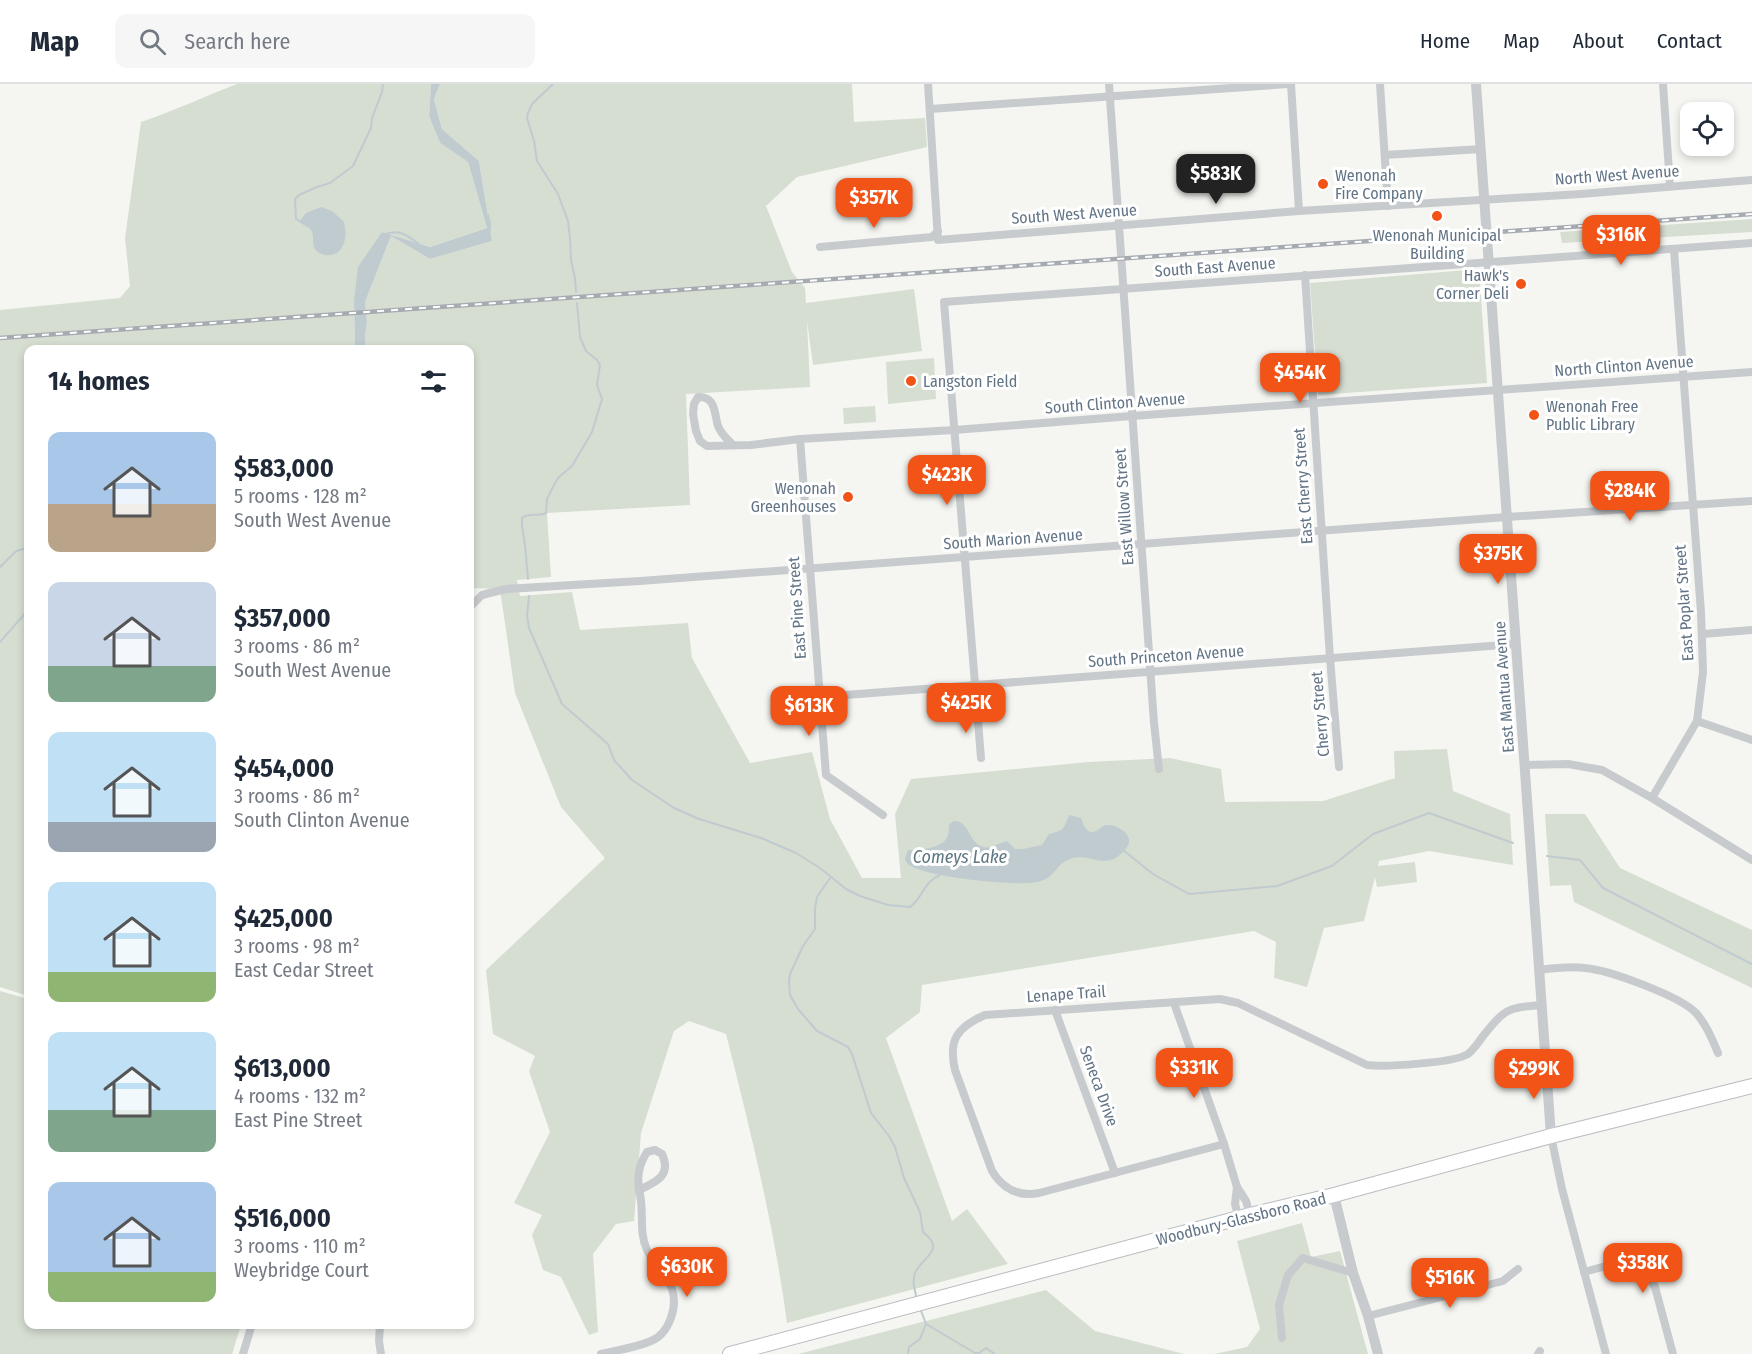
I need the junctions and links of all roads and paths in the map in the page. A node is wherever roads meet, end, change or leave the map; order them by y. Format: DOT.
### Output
graph roads {
  1 [pos="928,84"];
  2 [pos="1109,84"];
  3 [pos="1290,84"];
  4 [pos="1380,84"];
  5 [pos="1476,84"];
  6 [pos="1663,84"];
  7 [pos="1110,98"];
  8 [pos="930,109"];
  9 [pos="1481,149"];
  10 [pos="1385,155"];
  11 [pos="1752,180"];
  12 [pos="1670,186"];
  13 [pos="1485,199"];
  14 [pos="1388,206"];
  15 [pos="1299,212"];
  16 [pos="1120,226"];
  17 [pos="938,231"];
  18 [pos="1752,243"];
  19 [pos="820,247"];
  20 [pos="1674,250"];
  21 [pos="1489,262"];
  22 [pos="1305,275"];
  23 [pos="1123,289"];
  24 [pos="1752,372"];
  25 [pos="1683,377"];
  26 [pos="1498,390"];
  27 [pos="1313,403"];
  28 [pos="1132,416"];
  29 [pos="954,430"];
  30 [pos="800,439"];
  31 [pos="734,445"];
  32 [pos="1752,501"];
  33 [pos="1692,506"];
  34 [pos="1507,517"];
  35 [pos="1322,531"];
  36 [pos="1141,544"];
  37 [pos="964,557"];
  38 [pos="809,569"];
  39 [pos="474,603"];
  40 [pos="1752,630"];
  41 [pos="1703,634"];
  42 [pos="1516,644"];
  43 [pos="1330,658"];
  44 [pos="1150,672"];
  45 [pos="975,686"];
  46 [pos="819,697"];
  47 [pos="1697,721"];
  48 [pos="1752,740"];
  49 [pos="981,758"];
  50 [pos="1525,765"];
  51 [pos="1339,767"];
  52 [pos="1159,769"];
  53 [pos="1652,798"];
  54 [pos="883,815"];
  55 [pos="1752,860"];
  56 [pos="1539,970"];
  57 [pos="1174,1002"];
  58 [pos="1541,1005"];
  59 [pos="1055,1010"];
  60 [pos="1718,1053"];
  61 [pos="1752,1086"];
  62 [pos="1551,1136"];
  63 [pos="1224,1144"];
  64 [pos="1115,1173"];
  65 [pos="639,1190"];
  66 [pos="1334,1195"];
  67 [pos="1244,1217"];
  68 [pos="1518,1269"];
  69 [pos="1584,1272"];
  70 [pos="1353,1273"];
  71 [pos="1368,1316"];
  72 [pos="250,1329"];
  73 [pos="380,1329"];
  74 [pos="1282,1338"];
  75 [pos="243,1354"];
  76 [pos="381,1354"];
  77 [pos="601,1354"];
  78 [pos="730,1354"];
  79 [pos="1378,1354"];
  80 [pos="1606,1354"];
  81 [pos="1673,1354"];
  1 -- 8 [label="street"];
  2 -- 7 [label="street, East Willow Street"];
  3 -- 7 [label="street"];
  3 -- 15 [label="street"];
  4 -- 10 [label="street"];
  5 -- 9 [label="street, East Mantua Avenue"];
  6 -- 12 [label="street"];
  7 -- 8 [label="street"];
  7 -- 16 [label="street, East Willow Street"];
  8 -- 17 [label="street"];
  9 -- 10 [label="street"];
  9 -- 13 [label="street, East Mantua Avenue"];
  10 -- 14 [label="street"];
  11 -- 12 [label="street, North West Avenue"];
  12 -- 13 [label="street, North West Avenue"];
  13 -- 14 [label="street, South West Avenue"];
  13 -- 21 [label="street, East Mantua Avenue"];
  14 -- 15 [label="street, South West Avenue"];
  15 -- 16 [label="street, South West Avenue"];
  16 -- 17 [label="street, South West Avenue"];
  16 -- 23 [label="street, East Willow Street"];
  17 -- 19 [label="street"];
  18 -- 20 [label="street, South East Avenue"];
  20 -- 21 [label="street, South East Avenue"];
  20 -- 25 [label="street, East Poplar Street"];
  21 -- 22 [label="street, South East Avenue"];
  21 -- 26 [label="street, East Mantua Avenue"];
  22 -- 23 [label="street, South East Avenue"];
  22 -- 27 [label="street, East Cherry Street"];
  23 -- 28 [label="street, East Willow Street"];
  23 -- 29 [label="street, South East Avenue"];
  24 -- 25 [label="street, North Clinton Avenue"];
  25 -- 26 [label="street, North Clinton Avenue"];
  25 -- 33 [label="street, East Poplar Street"];
  26 -- 27 [label="street, South Clinton Avenue"];
  26 -- 34 [label="street, East Mantua Avenue"];
  27 -- 28 [label="street, South Clinton Avenue"];
  27 -- 35 [label="street, East Cherry Street"];
  28 -- 29 [label="street, South Clinton Avenue"];
  28 -- 36 [label="street, East Willow Street"];
  29 -- 30 [label="street, South Clinton Avenue"];
  29 -- 37 [label="street"];
  30 -- 31 [label="street, South Clinton Avenue"];
  30 -- 38 [label="street, East Pine Street"];
  31 -- 31 [label="street, South Clinton Avenue"];
  32 -- 33 [label="street, South Marion Avenue"];
  33 -- 34 [label="street, South Marion Avenue"];
  33 -- 41 [label="street, East Poplar Street"];
  34 -- 35 [label="street, South Marion Avenue"];
  34 -- 42 [label="street, East Mantua Avenue"];
  35 -- 36 [label="street, South Marion Avenue"];
  35 -- 43 [label="street, East Cherry Street"];
  36 -- 37 [label="street, South Marion Avenue"];
  36 -- 44 [label="street, East Willow Street"];
  37 -- 38 [label="street, South Marion Avenue"];
  37 -- 45 [label="street"];
  38 -- 39 [label="street, South Marion Avenue"];
  38 -- 46 [label="street, East Pine Street"];
  40 -- 41 [label="street"];
  41 -- 47 [label="street, East Poplar Street"];
  42 -- 43 [label="street, South Princeton Avenue"];
  42 -- 50 [label="street, East Mantua Avenue"];
  43 -- 44 [label="street, South Princeton Avenue"];
  43 -- 51 [label="street, Cherry Street"];
  44 -- 45 [label="street, South Princeton Avenue"];
  44 -- 52 [label="street, East Willow Street"];
  45 -- 46 [label="street, South Princeton Avenue"];
  45 -- 49 [label="street"];
  46 -- 54 [label="street, East Pine Street"];
  47 -- 48 [label="street"];
  47 -- 53 [label="street, East Poplar Street"];
  50 -- 53 [label="street"];
  50 -- 56 [label="street, East Mantua Avenue"];
  53 -- 55 [label="street"];
  56 -- 58 [label="street, East Mantua Avenue"];
  56 -- 60 [label="street"];
  57 -- 58 [label="street, Lenape Trail"];
  57 -- 59 [label="street, Lenape Trail"];
  57 -- 63 [label="street"];
  58 -- 62 [label="street, East Mantua Avenue"];
  59 -- 64 [label="street, Seneca Drive"];
  59 -- 64 [label="street, Lenape Trail"];
  61 -- 62 [label="main road, Woodbury-Glassboro Road"];
  62 -- 66 [label="main road, Woodbury-Glassboro Road"];
  62 -- 69 [label="street"];
  63 -- 64 [label="street, Lenape Trail"];
  63 -- 67 [label="street"];
  65 -- 65 [label="street"];
  65 -- 77 [label="street"];
  66 -- 67 [label="main road, Woodbury-Glassboro Road"];
  66 -- 70 [label="street"];
  67 -- 78 [label="main road, Woodbury-Glassboro Road"];
  68 -- 71 [label="street"];
  69 -- 80 [label="street"];
  69 -- 81 [label="street"];
  70 -- 71 [label="street"];
  70 -- 74 [label="street"];
  71 -- 79 [label="street"];
  72 -- 75 [label="street"];
  73 -- 76 [label="street"];
}
